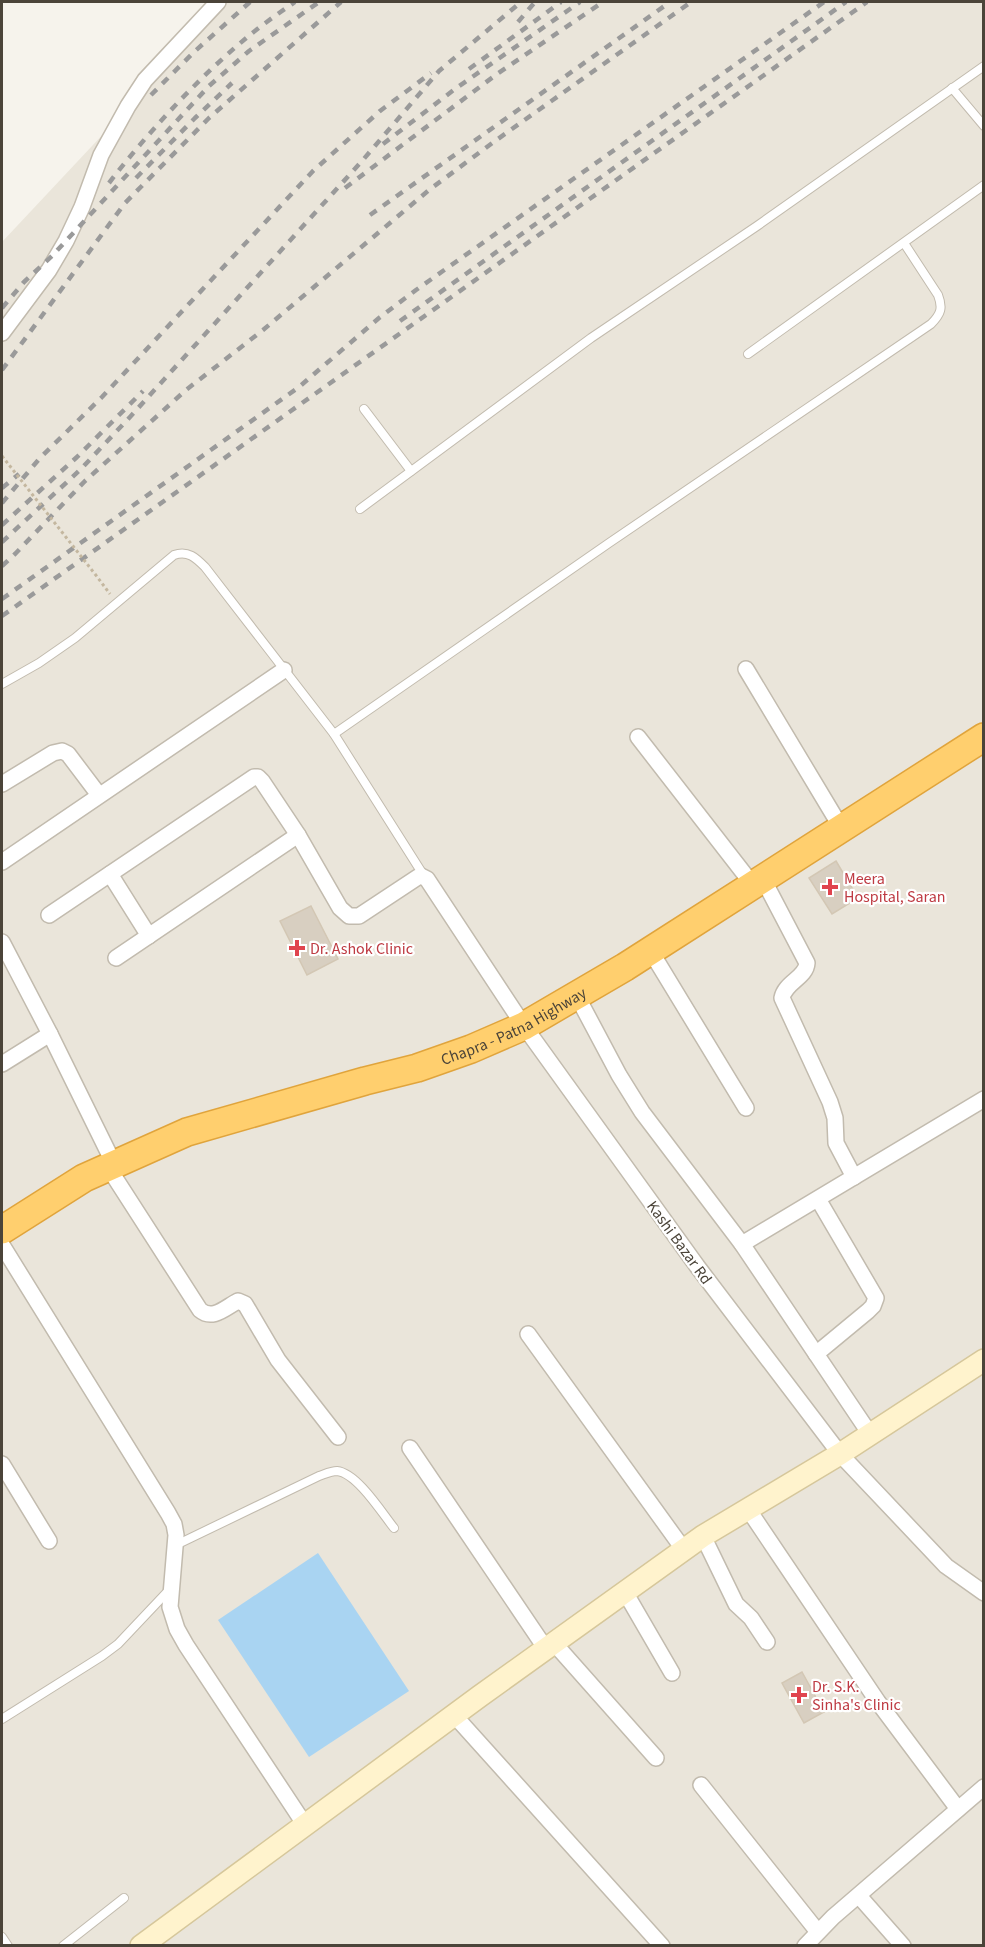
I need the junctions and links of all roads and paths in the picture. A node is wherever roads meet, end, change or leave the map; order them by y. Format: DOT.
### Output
graph roads {
  1 [pos="218,2"];
  2 [pos="984,66"];
  3 [pos="952,88"];
  4 [pos="984,126"];
  5 [pos="984,185"];
  6 [pos="904,243"];
  7 [pos="2,333"];
  8 [pos="747,354"];
  9 [pos="364,409"];
  10 [pos="2,456"];
  11 [pos="411,471"];
  12 [pos="360,510"];
  13 [pos="116,602"];
  14 [pos="746,669"];
  15 [pos="284,670"];
  16 [pos="2,684"];
  17 [pos="334,734"];
  18 [pos="638,737"];
  19 [pos="984,737"];
  20 [pos="2,784"];
  21 [pos="99,795"];
  22 [pos="842,829"];
  23 [pos="298,835"];
  24 [pos="2,862"];
  25 [pos="110,874"];
  26 [pos="424,877"];
  27 [pos="758,882"];
  28 [pos="49,915"];
  29 [pos="149,936"];
  30 [pos="2,942"];
  31 [pos="650,950"];
  32 [pos="116,958"];
  33 [pos="576,996"];
  34 [pos="524,1026"];
  35 [pos="50,1034"];
  36 [pos="2,1064"];
  37 [pos="984,1099"];
  38 [pos="746,1108"];
  39 [pos="111,1166"];
  40 [pos="855,1177"];
  41 [pos="818,1199"];
  42 [pos="2,1230"];
  43 [pos="742,1244"];
  44 [pos="2,1245"];
  45 [pos="528,1334"];
  46 [pos="816,1354"];
  47 [pos="984,1360"];
  48 [pos="870,1434"];
  49 [pos="338,1437"];
  50 [pos="410,1448"];
  51 [pos="840,1454"];
  52 [pos="2,1464"];
  53 [pos="748,1509"];
  54 [pos="394,1528"];
  55 [pos="703,1536"];
  56 [pos="49,1541"];
  57 [pos="176,1545"];
  58 [pos="684,1550"];
  59 [pos="170,1588"];
  60 [pos="625,1592"];
  61 [pos="984,1593"];
  62 [pos="767,1642"];
  63 [pos="550,1646"];
  64 [pos="672,1673"];
  65 [pos="454,1715"];
  66 [pos="2,1719"];
  67 [pos="656,1758"];
  68 [pos="701,1785"];
  69 [pos="982,1792"];
  70 [pos="958,1809"];
  71 [pos="305,1825"];
  72 [pos="858,1896"];
  73 [pos="124,1898"];
  74 [pos="818,1932"];
  75 [pos="2,1937"];
  76 [pos="8,1946"];
  77 [pos="63,1946"];
  78 [pos="141,1946"];
  79 [pos="662,1946"];
  80 [pos="806,1946"];
  81 [pos="903,1946"];
  1 -- 7 [label="street"];
  2 -- 3 [label="lane"];
  3 -- 4 [label="lane"];
  3 -- 11 [label="lane"];
  5 -- 6 [label="lane"];
  6 -- 8 [label="lane"];
  6 -- 17 [label="lane"];
  9 -- 11 [label="lane"];
  10 -- 13 [label="path, bridge"];
  11 -- 12 [label="lane"];
  13 -- 15 [label="lane"];
  13 -- 16 [label="lane"];
  14 -- 22 [label="street"];
  15 -- 17 [label="lane"];
  15 -- 21 [label="street"];
  17 -- 26 [label="lane"];
  18 -- 27 [label="street"];
  19 -- 22 [label="highway, Chapra - Patna Highway"];
  20 -- 21 [label="street"];
  21 -- 24 [label="street"];
  22 -- 27 [label="highway, Chapra - Patna Highway"];
  23 -- 25 [label="street"];
  23 -- 26 [label="street"];
  23 -- 29 [label="street"];
  25 -- 28 [label="street"];
  25 -- 29 [label="street"];
  26 -- 34 [label="street, Kashi Bazar Rd"];
  27 -- 31 [label="highway, Chapra - Patna Highway"];
  27 -- 40 [label="street"];
  29 -- 32 [label="street"];
  30 -- 35 [label="street"];
  31 -- 33 [label="highway, Chapra - Patna Highway"];
  31 -- 38 [label="street"];
  33 -- 34 [label="highway, Chapra - Patna Highway"];
  33 -- 43 [label="street"];
  34 -- 39 [label="highway, Chapra - Patna Highway"];
  34 -- 51 [label="street, Kashi Bazar Rd"];
  35 -- 36 [label="street"];
  35 -- 39 [label="street"];
  37 -- 40 [label="street"];
  39 -- 42 [label="highway, Chapra - Patna Highway"];
  39 -- 49 [label="street"];
  40 -- 41 [label="street"];
  41 -- 43 [label="street"];
  41 -- 46 [label="street"];
  43 -- 46 [label="street"];
  44 -- 57 [label="street"];
  45 -- 58 [label="street"];
  46 -- 48 [label="street"];
  47 -- 48 [label="street"];
  48 -- 51 [label="street"];
  50 -- 63 [label="street"];
  51 -- 53 [label="street"];
  51 -- 61 [label="street, Kashi Bazar Rd"];
  52 -- 56 [label="street"];
  53 -- 55 [label="street"];
  53 -- 70 [label="street"];
  54 -- 57 [label="lane"];
  55 -- 58 [label="street"];
  55 -- 62 [label="street"];
  57 -- 59 [label="street"];
  58 -- 60 [label="street"];
  59 -- 66 [label="lane"];
  59 -- 71 [label="street"];
  60 -- 63 [label="street"];
  60 -- 64 [label="street"];
  63 -- 65 [label="street"];
  63 -- 67 [label="street"];
  65 -- 71 [label="street"];
  65 -- 79 [label="street"];
  68 -- 74 [label="street"];
  69 -- 70 [label="street"];
  70 -- 72 [label="street"];
  71 -- 78 [label="street"];
  72 -- 74 [label="street"];
  72 -- 81 [label="street"];
  73 -- 77 [label="lane"];
  74 -- 80 [label="street"];
  75 -- 76 [label="lane"];
}
